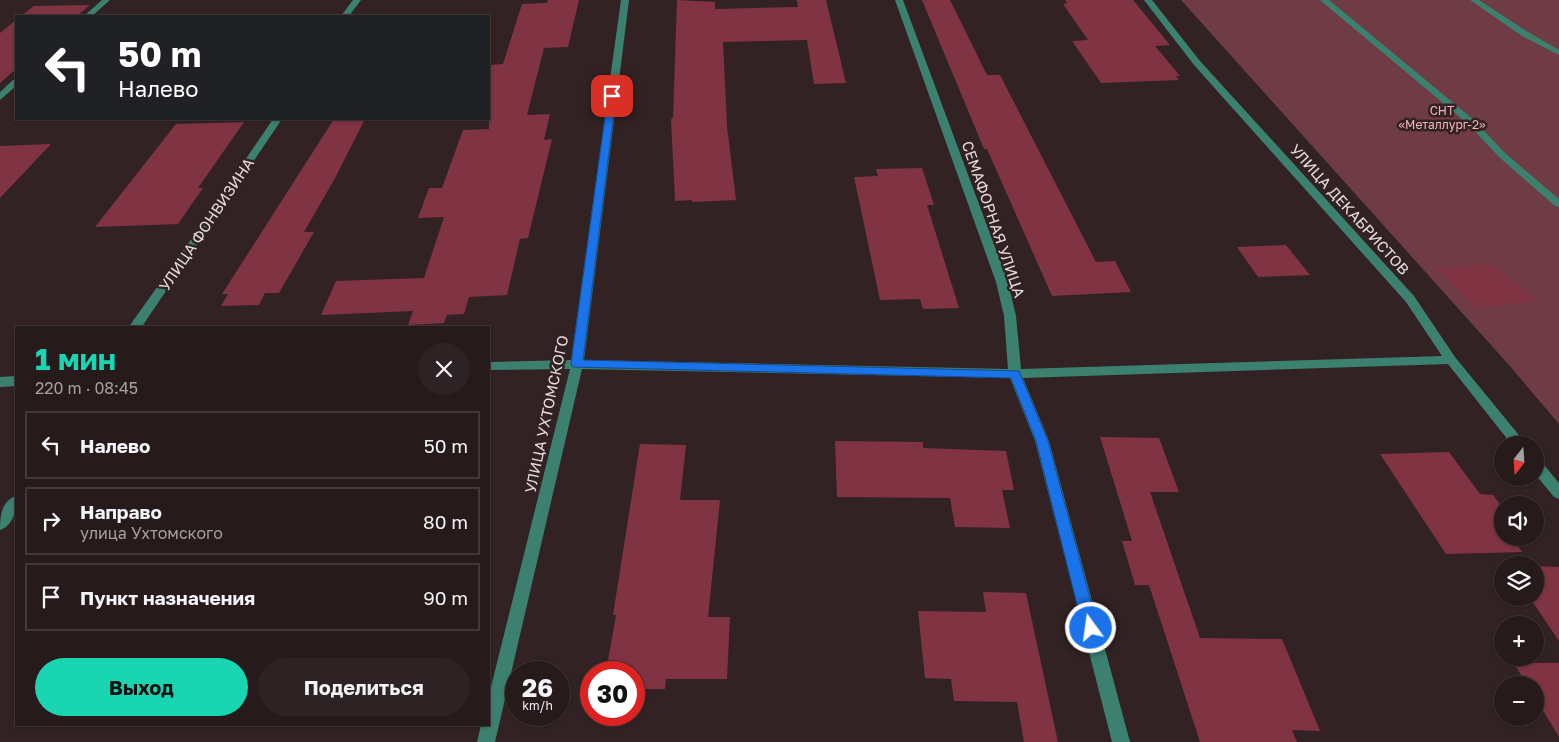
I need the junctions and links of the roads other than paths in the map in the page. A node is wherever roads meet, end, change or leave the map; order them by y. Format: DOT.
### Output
graph roads {
  1 [pos="106,0"];
  2 [pos="357,0"];
  3 [pos="625,0"];
  4 [pos="899,0"];
  5 [pos="1148,0"];
  6 [pos="1324,0"];
  7 [pos="1474,0"];
  8 [pos="89,15"];
  9 [pos="346,15"];
  10 [pos="1559,53"];
  11 [pos="15,83"];
  12 [pos="0,97"];
  13 [pos="276,120"];
  14 [pos="1559,204"];
  15 [pos="135,326"];
  16 [pos="1451,360"];
  17 [pos="577,364"];
  18 [pos="490,366"];
  19 [pos="1015,374"];
  20 [pos="15,381"];
  21 [pos="0,382"];
  22 [pos="1513,436"];
  23 [pos="1544,475"];
  24 [pos="1559,493"];
  25 [pos="15,503"];
  26 [pos="0,524"];
  27 [pos="490,725"];
  28 [pos="490,726"];
  29 [pos="486,742"];
  30 [pos="1121,742"];
  1 -- 8 [label="street"];
  2 -- 9 [label="street"];
  3 -- 17 [label="street, УЛИЦА УХТОМСКОГО"];
  4 -- 19 [label="street, СЕМАФОРНАЯ УЛИЦА"];
  5 -- 16 [label="street, УЛИЦА ДЕКАБРИСТОВ"];
  6 -- 14 [label="street"];
  7 -- 10 [label="street"];
  11 -- 12 [label="street"];
  13 -- 15 [label="street, УЛИЦА ФОНВИЗИНА"];
  16 -- 19 [label="street"];
  16 -- 22 [label="street, УЛИЦА ДЕКАБРИСТОВ"];
  17 -- 18 [label="street"];
  17 -- 19 [label="street"];
  17 -- 27 [label="street, УЛИЦА УХТОМСКОГО"];
  19 -- 30 [label="street, СЕМАФОРНАЯ УЛИЦА"];
  20 -- 21 [label="street"];
  23 -- 24 [label="street"];
  25 -- 26 [label="street"];
  28 -- 29 [label="street, УЛИЦА УХТОМСКОГО"];
}
